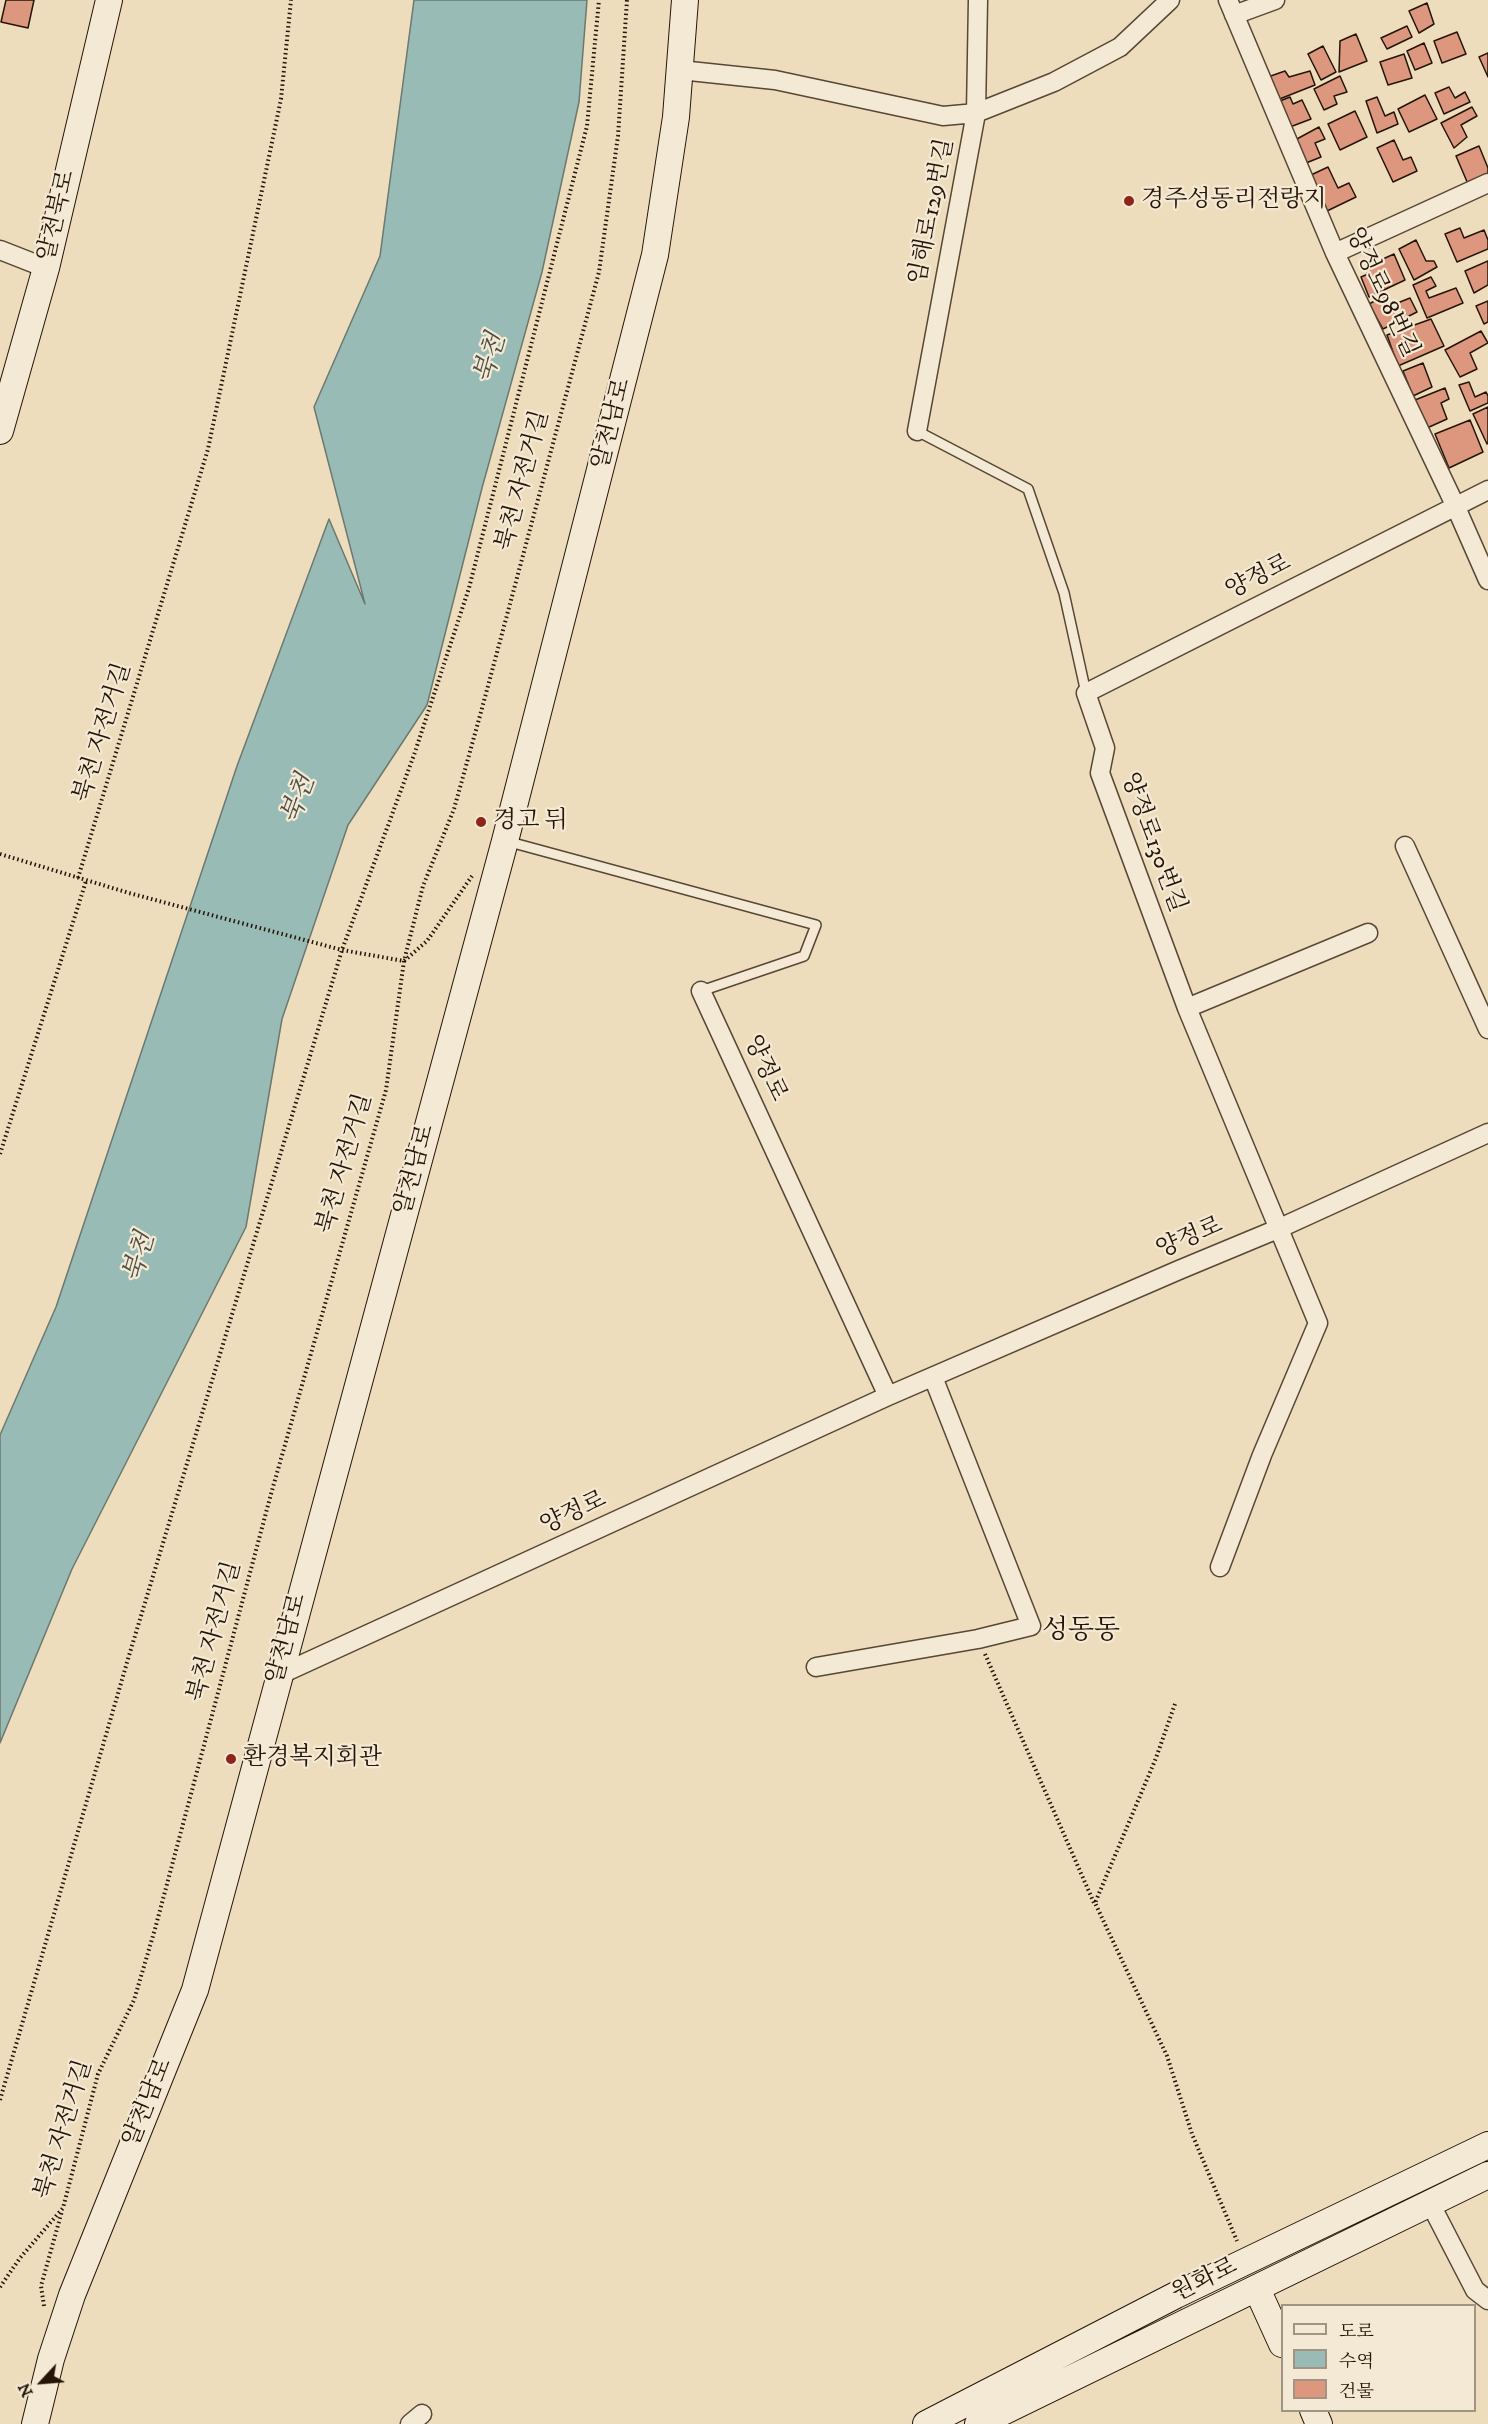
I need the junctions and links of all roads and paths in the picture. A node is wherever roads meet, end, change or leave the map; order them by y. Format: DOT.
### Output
graph roads {
  1 [pos="109,0"];
  2 [pos="291,0"];
  3 [pos="600,0"];
  4 [pos="627,0"];
  5 [pos="685,0"];
  6 [pos="978,0"];
  7 [pos="1170,0"];
  8 [pos="1275,0"];
  9 [pos="1231,7"];
  10 [pos="680,70"];
  11 [pos="976,113"];
  12 [pos="1488,183"];
  13 [pos="0,250"];
  14 [pos="1335,253"];
  15 [pos="46,268"];
  16 [pos="0,431"];
  17 [pos="917,431"];
  18 [pos="1488,490"];
  19 [pos="1455,505"];
  20 [pos="1488,580"];
  21 [pos="1086,693"];
  22 [pos="505,841"];
  23 [pos="1405,846"];
  24 [pos="0,854"];
  25 [pos="474,874"];
  26 [pos="78,878"];
  27 [pos="86,881"];
  28 [pos="1368,933"];
  29 [pos="342,950"];
  30 [pos="404,961"];
  31 [pos="701,991"];
  32 [pos="1187,1008"];
  33 [pos="1488,1029"];
  34 [pos="1488,1133"];
  35 [pos="0,1154"];
  36 [pos="1280,1228"];
  37 [pos="933,1377"];
  38 [pos="888,1396"];
  39 [pos="1220,1567"];
  40 [pos="978,1639"];
  41 [pos="816,1666"];
  42 [pos="279,1675"];
  43 [pos="1174,1704"];
  44 [pos="1095,1903"];
  45 [pos="0,2100"];
  46 [pos="1488,2145"];
  47 [pos="1488,2175"];
  48 [pos="1430,2203"];
  49 [pos="63,2208"];
  50 [pos="1247,2261"];
  51 [pos="0,2287"];
  52 [pos="1257,2289"];
  53 [pos="1488,2300"];
  54 [pos="45,2317"];
  55 [pos="1281,2342"];
  56 [pos="35,2424"];
  57 [pos="926,2424"];
  58 [pos="978,2424"];
  1 -- 15 [label="street, 알천북로"];
  2 -- 26 [label="path, 북천 자전거길"];
  3 -- 29 [label="path"];
  4 -- 30 [label="path, 북천 자전거길"];
  5 -- 10 [label="street, 알천남로"];
  6 -- 11 [label="street, 임해로129번길"];
  7 -- 11 [label="street"];
  8 -- 9 [label="street"];
  9 -- 14 [label="street, 양정로98번길"];
  10 -- 11 [label="street"];
  10 -- 22 [label="street, 알천남로"];
  11 -- 17 [label="street, 임해로129번길"];
  12 -- 14 [label="street"];
  13 -- 15 [label="street"];
  14 -- 19 [label="street, 양정로98번길"];
  15 -- 16 [label="street, 알천북로"];
  17 -- 21 [label="lane"];
  18 -- 19 [label="street, 양정로"];
  19 -- 20 [label="street"];
  19 -- 21 [label="street, 양정로"];
  21 -- 32 [label="street, 양정로130번길"];
  22 -- 31 [label="lane"];
  22 -- 42 [label="street, 알천남로"];
  23 -- 33 [label="street"];
  24 -- 26 [label="path"];
  25 -- 30 [label="path"];
  26 -- 27 [label="path"];
  27 -- 29 [label="path"];
  27 -- 35 [label="path"];
  28 -- 32 [label="street"];
  29 -- 30 [label="path"];
  29 -- 45 [label="path"];
  30 -- 49 [label="path, 북천 자전거길"];
  31 -- 38 [label="street, 양정로"];
  32 -- 36 [label="street, 양정로130번길"];
  34 -- 36 [label="street, 양정로"];
  36 -- 37 [label="street, 양정로"];
  36 -- 39 [label="street"];
  37 -- 38 [label="street, 양정로"];
  37 -- 40 [label="street"];
  38 -- 42 [label="street, 양정로"];
  40 -- 41 [label="street"];
  40 -- 44 [label="path"];
  42 -- 56 [label="street, 알천남로"];
  43 -- 44 [label="path"];
  44 -- 50 [label="path"];
  46 -- 50 [label="street, 원화로"];
  47 -- 48 [label="street, 원화로"];
  48 -- 52 [label="street, 원화로"];
  48 -- 53 [label="street"];
  49 -- 51 [label="path, 북천 자전거길"];
  49 -- 54 [label="path"];
  50 -- 57 [label="street, 원화로"];
  52 -- 55 [label="street"];
  52 -- 58 [label="street, 원화로"];
}
